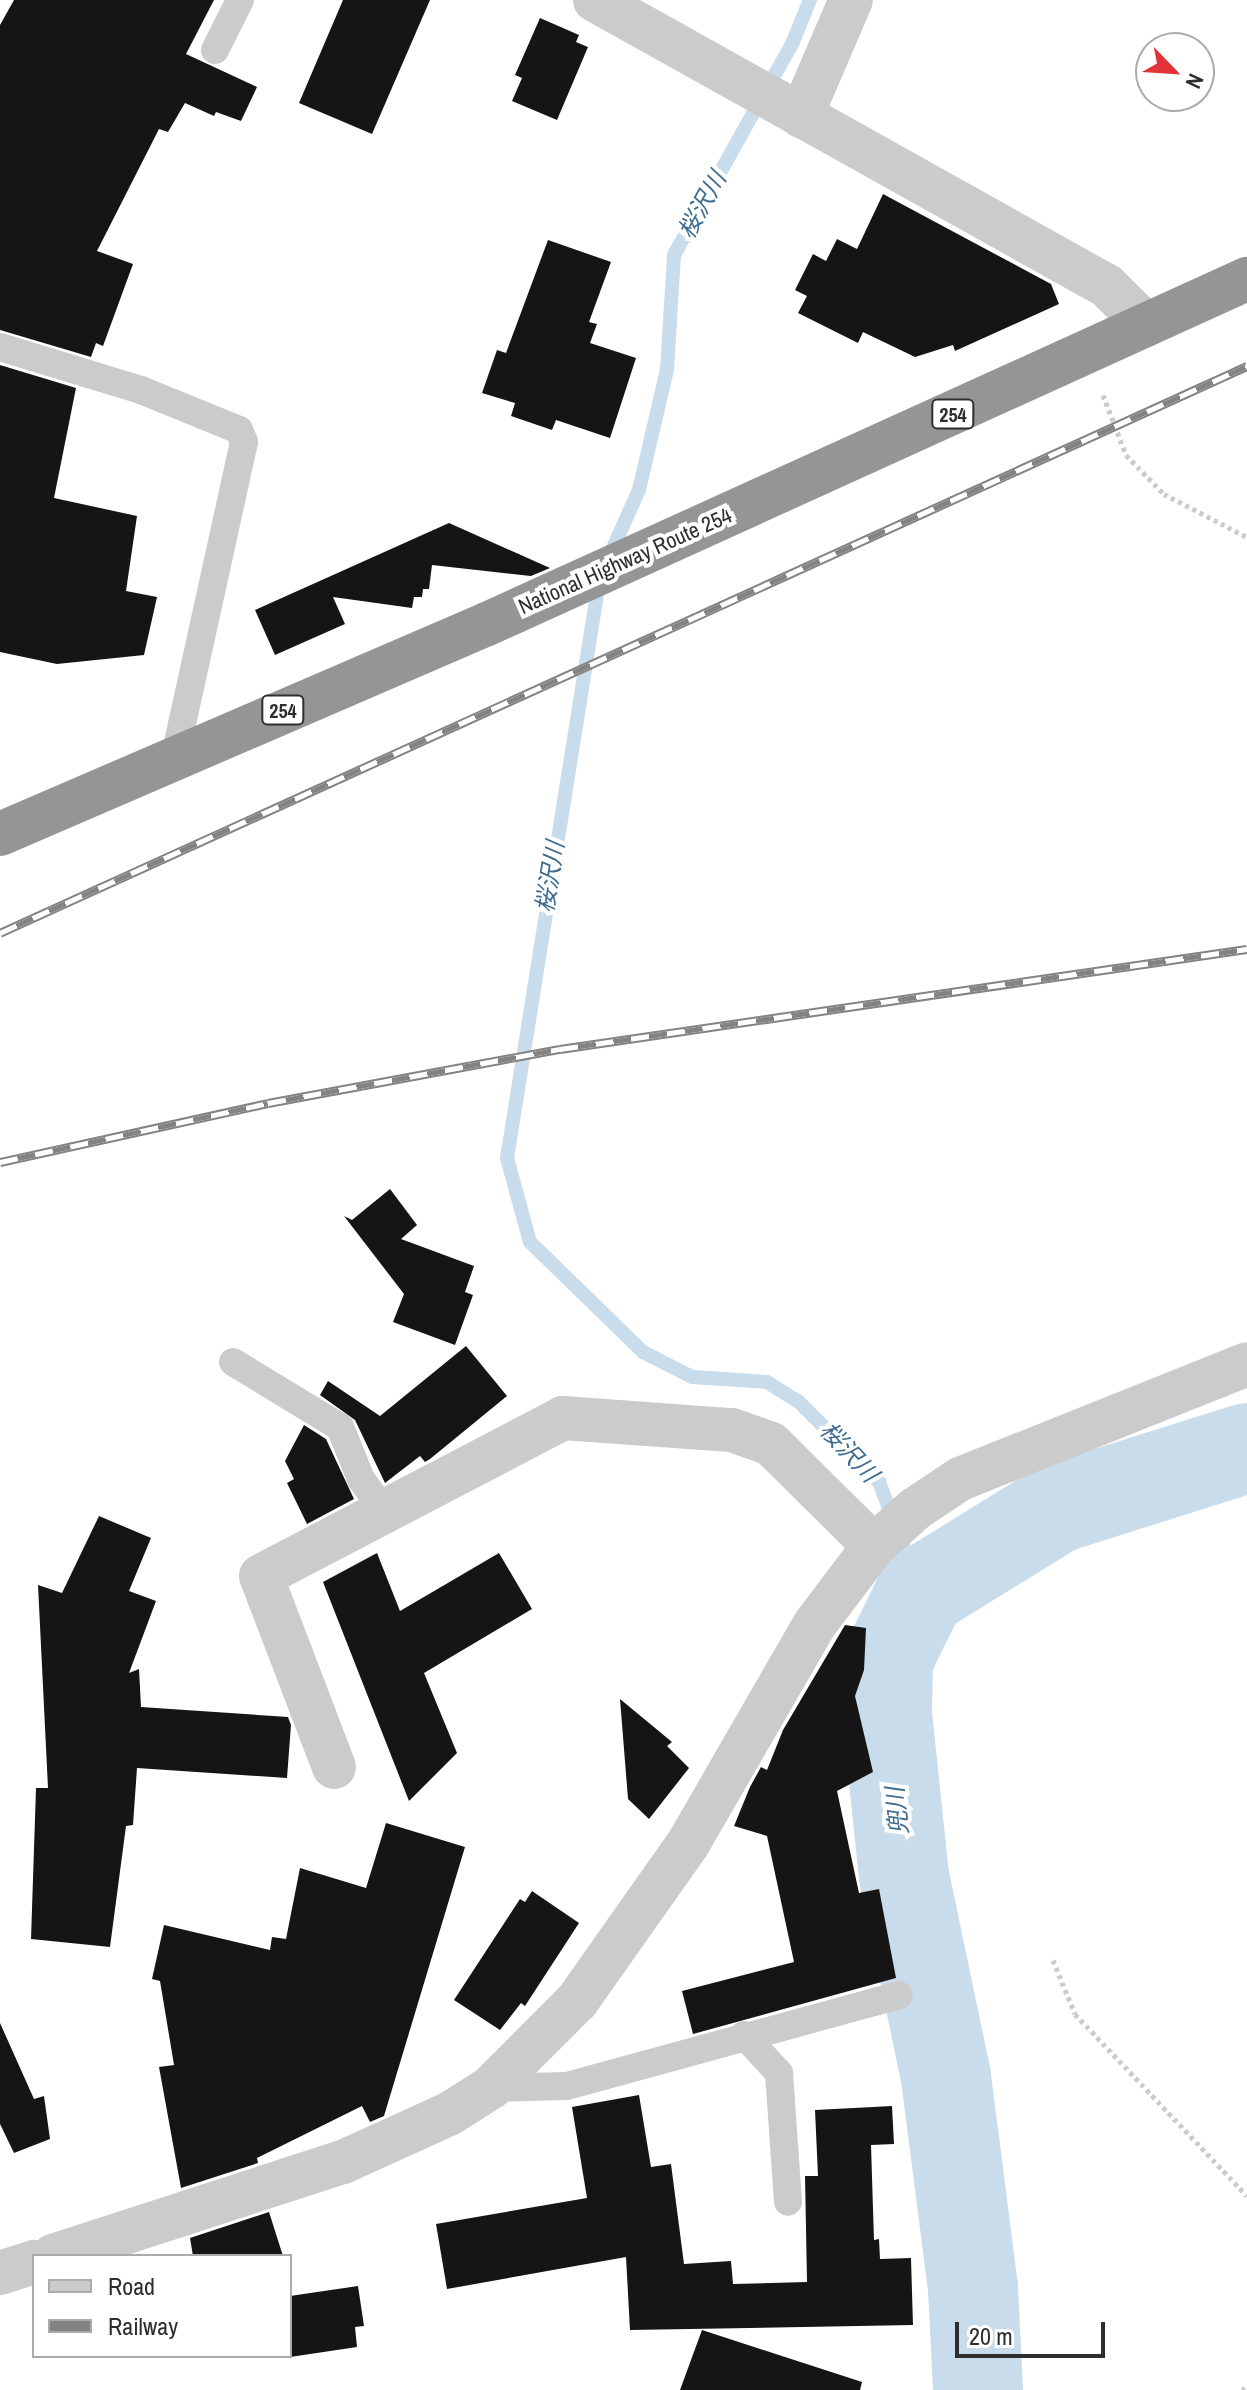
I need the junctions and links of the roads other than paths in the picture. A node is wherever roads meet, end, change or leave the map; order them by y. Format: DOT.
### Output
graph roads {
  1 [pos="240,0"];
  2 [pos="595,0"];
  3 [pos="851,0"];
  4 [pos="215,50"];
  5 [pos="777,102"];
  6 [pos="1247,279"];
  7 [pos="1146,325"];
  8 [pos="0,347"];
  9 [pos="175,756"];
  10 [pos="0,834"];
  11 [pos="233,1362"];
  12 [pos="1247,1364"];
  13 [pos="383,1509"];
  14 [pos="891,1530"];
  15 [pos="334,1767"];
  16 [pos="899,1995"];
  17 [pos="744,2035"];
  18 [pos="490,2088"];
  19 [pos="788,2202"];
  20 [pos="59,2254"];
  21 [pos="32,2263"];
  22 [pos="0,2273"];
  1 -- 4 [label="lane"];
  2 -- 5 [label="street"];
  3 -- 5 [label="street"];
  5 -- 7 [label="street"];
  6 -- 7 [label="highway, National Highway Route 254 / 254"];
  7 -- 9 [label="highway, National Highway Route 254 / 254"];
  8 -- 9 [label="lane"];
  9 -- 10 [label="highway, National Highway Route 254 / 254"];
  11 -- 13 [label="lane"];
  12 -- 14 [label="street"];
  13 -- 14 [label="street"];
  13 -- 15 [label="street"];
  14 -- 18 [label="street"];
  16 -- 17 [label="lane"];
  17 -- 18 [label="lane"];
  17 -- 19 [label="lane"];
  18 -- 20 [label="street"];
  21 -- 22 [label="street"];
}
